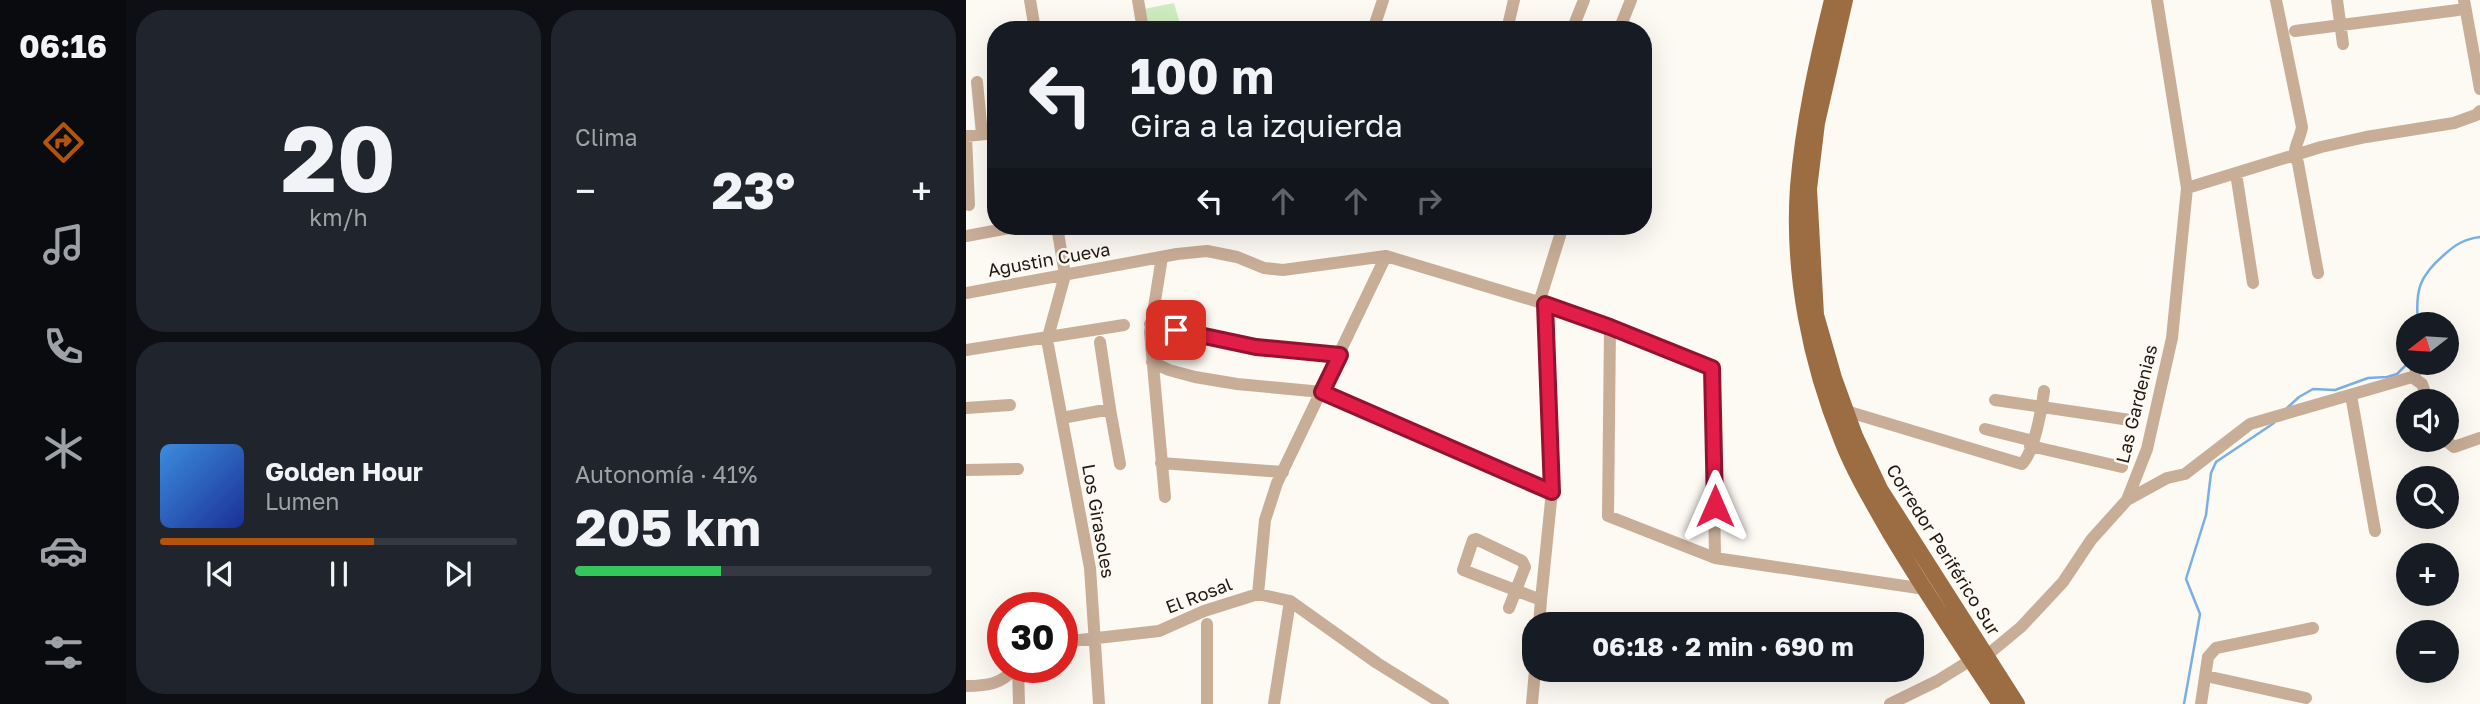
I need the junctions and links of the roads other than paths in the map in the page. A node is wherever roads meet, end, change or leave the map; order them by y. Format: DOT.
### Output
graph roads {
  1 [pos="1030,0"];
  2 [pos="1138,0"];
  3 [pos="1383,0"];
  4 [pos="1514,0"];
  5 [pos="1584,0"];
  6 [pos="1631,0"];
  7 [pos="1832,0"];
  8 [pos="1845,0"];
  9 [pos="2157,0"];
  10 [pos="2276,0"];
  11 [pos="2337,0"];
  12 [pos="2461,5"];
  13 [pos="1034,21"];
  14 [pos="1142,21"];
  15 [pos="1376,21"];
  16 [pos="1509,21"];
  17 [pos="1576,21"];
  18 [pos="1623,21"];
  19 [pos="2341,26"];
  20 [pos="2295,31"];
  21 [pos="2343,44"];
  22 [pos="978,82"];
  23 [pos="2480,89"];
  24 [pos="2480,111"];
  25 [pos="987,125"];
  26 [pos="987,134"];
  27 [pos="966,136"];
  28 [pos="2294,155"];
  29 [pos="2236,173"];
  30 [pos="2188,188"];
  31 [pos="969,205"];
  32 [pos="987,232"];
  33 [pos="1058,235"];
  34 [pos="1561,235"];
  35 [pos="966,236"];
  36 [pos="1386,256"];
  37 [pos="1163,257"];
  38 [pos="2318,273"];
  39 [pos="1065,275"];
  40 [pos="2253,283"];
  41 [pos="966,293"];
  42 [pos="1542,304"];
  43 [pos="1150,324"];
  44 [pos="1124,325"];
  45 [pos="1610,327"];
  46 [pos="1048,341"];
  47 [pos="1100,342"];
  48 [pos="966,350"];
  49 [pos="1340,355"];
  50 [pos="1152,362"];
  51 [pos="2414,377"];
  52 [pos="2424,389"];
  53 [pos="2044,391"];
  54 [pos="1322,392"];
  55 [pos="2351,395"];
  56 [pos="1995,400"];
  57 [pos="1010,405"];
  58 [pos="966,408"];
  59 [pos="2042,408"];
  60 [pos="1110,409"];
  61 [pos="1846,411"];
  62 [pos="1062,418"];
  63 [pos="2130,420"];
  64 [pos="1985,429"];
  65 [pos="2480,438"];
  66 [pos="2031,443"];
  67 [pos="2459,445"];
  68 [pos="1161,463"];
  69 [pos="1120,464"];
  70 [pos="2122,467"];
  71 [pos="1018,469"];
  72 [pos="966,470"];
  73 [pos="1283,472"];
  74 [pos="1552,492"];
  75 [pos="1164,497"];
  76 [pos="2127,500"];
  77 [pos="2375,531"];
  78 [pos="1715,558"];
  79 [pos="1924,589"];
  80 [pos="1515,591"];
  81 [pos="1258,594"];
  82 [pos="1541,600"];
  83 [pos="1290,601"];
  84 [pos="1509,608"];
  85 [pos="1540,612"];
  86 [pos="1208,624"];
  87 [pos="2313,628"];
  88 [pos="1095,639"];
  89 [pos="1078,641"];
  90 [pos="1978,658"];
  91 [pos="2206,676"];
  92 [pos="1534,682"];
  93 [pos="995,683"];
  94 [pos="1018,683"];
  95 [pos="966,687"];
  96 [pos="2306,698"];
  97 [pos="1019,704"];
  98 [pos="1099,704"];
  99 [pos="1208,704"];
  100 [pos="1274,704"];
  101 [pos="1443,704"];
  102 [pos="1532,704"];
  103 [pos="1890,704"];
  104 [pos="2000,704"];
  105 [pos="2017,704"];
  106 [pos="2201,704"];
  1 -- 13 [label="street"];
  2 -- 14 [label="street"];
  3 -- 15 [label="street"];
  4 -- 16 [label="street"];
  5 -- 17 [label="street"];
  6 -- 18 [label="street"];
  7 -- 79 [label="main road, Corredor Periférico Sur"];
  8 -- 61 [label="main road, Corredor Periférico Sur"];
  9 -- 30 [label="street, Las Gardenias"];
  10 -- 28 [label="street"];
  11 -- 19 [label="street"];
  12 -- 19 [label="street"];
  12 -- 23 [label="street"];
  19 -- 20 [label="street"];
  19 -- 21 [label="street"];
  22 -- 25 [label="street"];
  24 -- 28 [label="street"];
  26 -- 27 [label="street"];
  27 -- 31 [label="street"];
  28 -- 29 [label="street"];
  28 -- 38 [label="street"];
  29 -- 30 [label="street"];
  29 -- 40 [label="street"];
  30 -- 76 [label="street, Las Gardenias"];
  32 -- 35 [label="street"];
  33 -- 39 [label="street"];
  34 -- 42 [label="street"];
  36 -- 37 [label="street, Agustin Cueva"];
  36 -- 42 [label="street"];
  36 -- 49 [label="street"];
  37 -- 39 [label="street, Agustin Cueva"];
  37 -- 43 [label="street"];
  39 -- 41 [label="street, Agustin Cueva"];
  39 -- 46 [label="street"];
  42 -- 45 [label="street"];
  42 -- 74 [label="street"];
  43 -- 49 [label="street"];
  43 -- 50 [label="street"];
  44 -- 46 [label="street"];
  45 -- 78 [label="street"];
  45 -- 78 [label="street"];
  46 -- 48 [label="street"];
  46 -- 62 [label="street, Los Girasoles"];
  47 -- 60 [label="street"];
  49 -- 54 [label="street"];
  50 -- 54 [label="street"];
  50 -- 68 [label="street"];
  51 -- 52 [label="street"];
  51 -- 55 [label="street"];
  53 -- 59 [label="street"];
  54 -- 73 [label="street"];
  54 -- 74 [label="street"];
  55 -- 76 [label="street"];
  55 -- 77 [label="street"];
  56 -- 59 [label="street"];
  57 -- 58 [label="street"];
  59 -- 63 [label="street"];
  59 -- 66 [label="street"];
  60 -- 62 [label="street"];
  60 -- 69 [label="street"];
  61 -- 66 [label="street"];
  61 -- 90 [label="main road, Corredor Periférico Sur"];
  62 -- 88 [label="street, Los Girasoles"];
  64 -- 66 [label="street"];
  65 -- 67 [label="street"];
  66 -- 70 [label="street"];
  68 -- 73 [label="street"];
  68 -- 75 [label="street"];
  71 -- 72 [label="street"];
  73 -- 81 [label="street"];
  74 -- 82 [label="street"];
  76 -- 90 [label="street, Las Gardenias"];
  78 -- 79 [label="street"];
  79 -- 90 [label="main road, Corredor Periférico Sur"];
  80 -- 80 [label="street"];
  80 -- 82 [label="street"];
  80 -- 84 [label="street"];
  81 -- 83 [label="street, El Rosal"];
  81 -- 88 [label="street, El Rosal"];
  82 -- 85 [label="street"];
  83 -- 100 [label="street"];
  83 -- 101 [label="street, El Rosal"];
  86 -- 99 [label="street"];
  87 -- 91 [label="street"];
  88 -- 89 [label="street, El Rosal"];
  88 -- 98 [label="street, Los Girasoles"];
  90 -- 103 [label="street, Las Gardenias"];
  90 -- 104 [label="main road, Corredor Periférico Sur"];
  90 -- 105 [label="main road, Corredor Periférico Sur"];
  91 -- 96 [label="street"];
  91 -- 106 [label="street"];
  92 -- 102 [label="street"];
  93 -- 95 [label="street"];
  94 -- 97 [label="street"];
}
